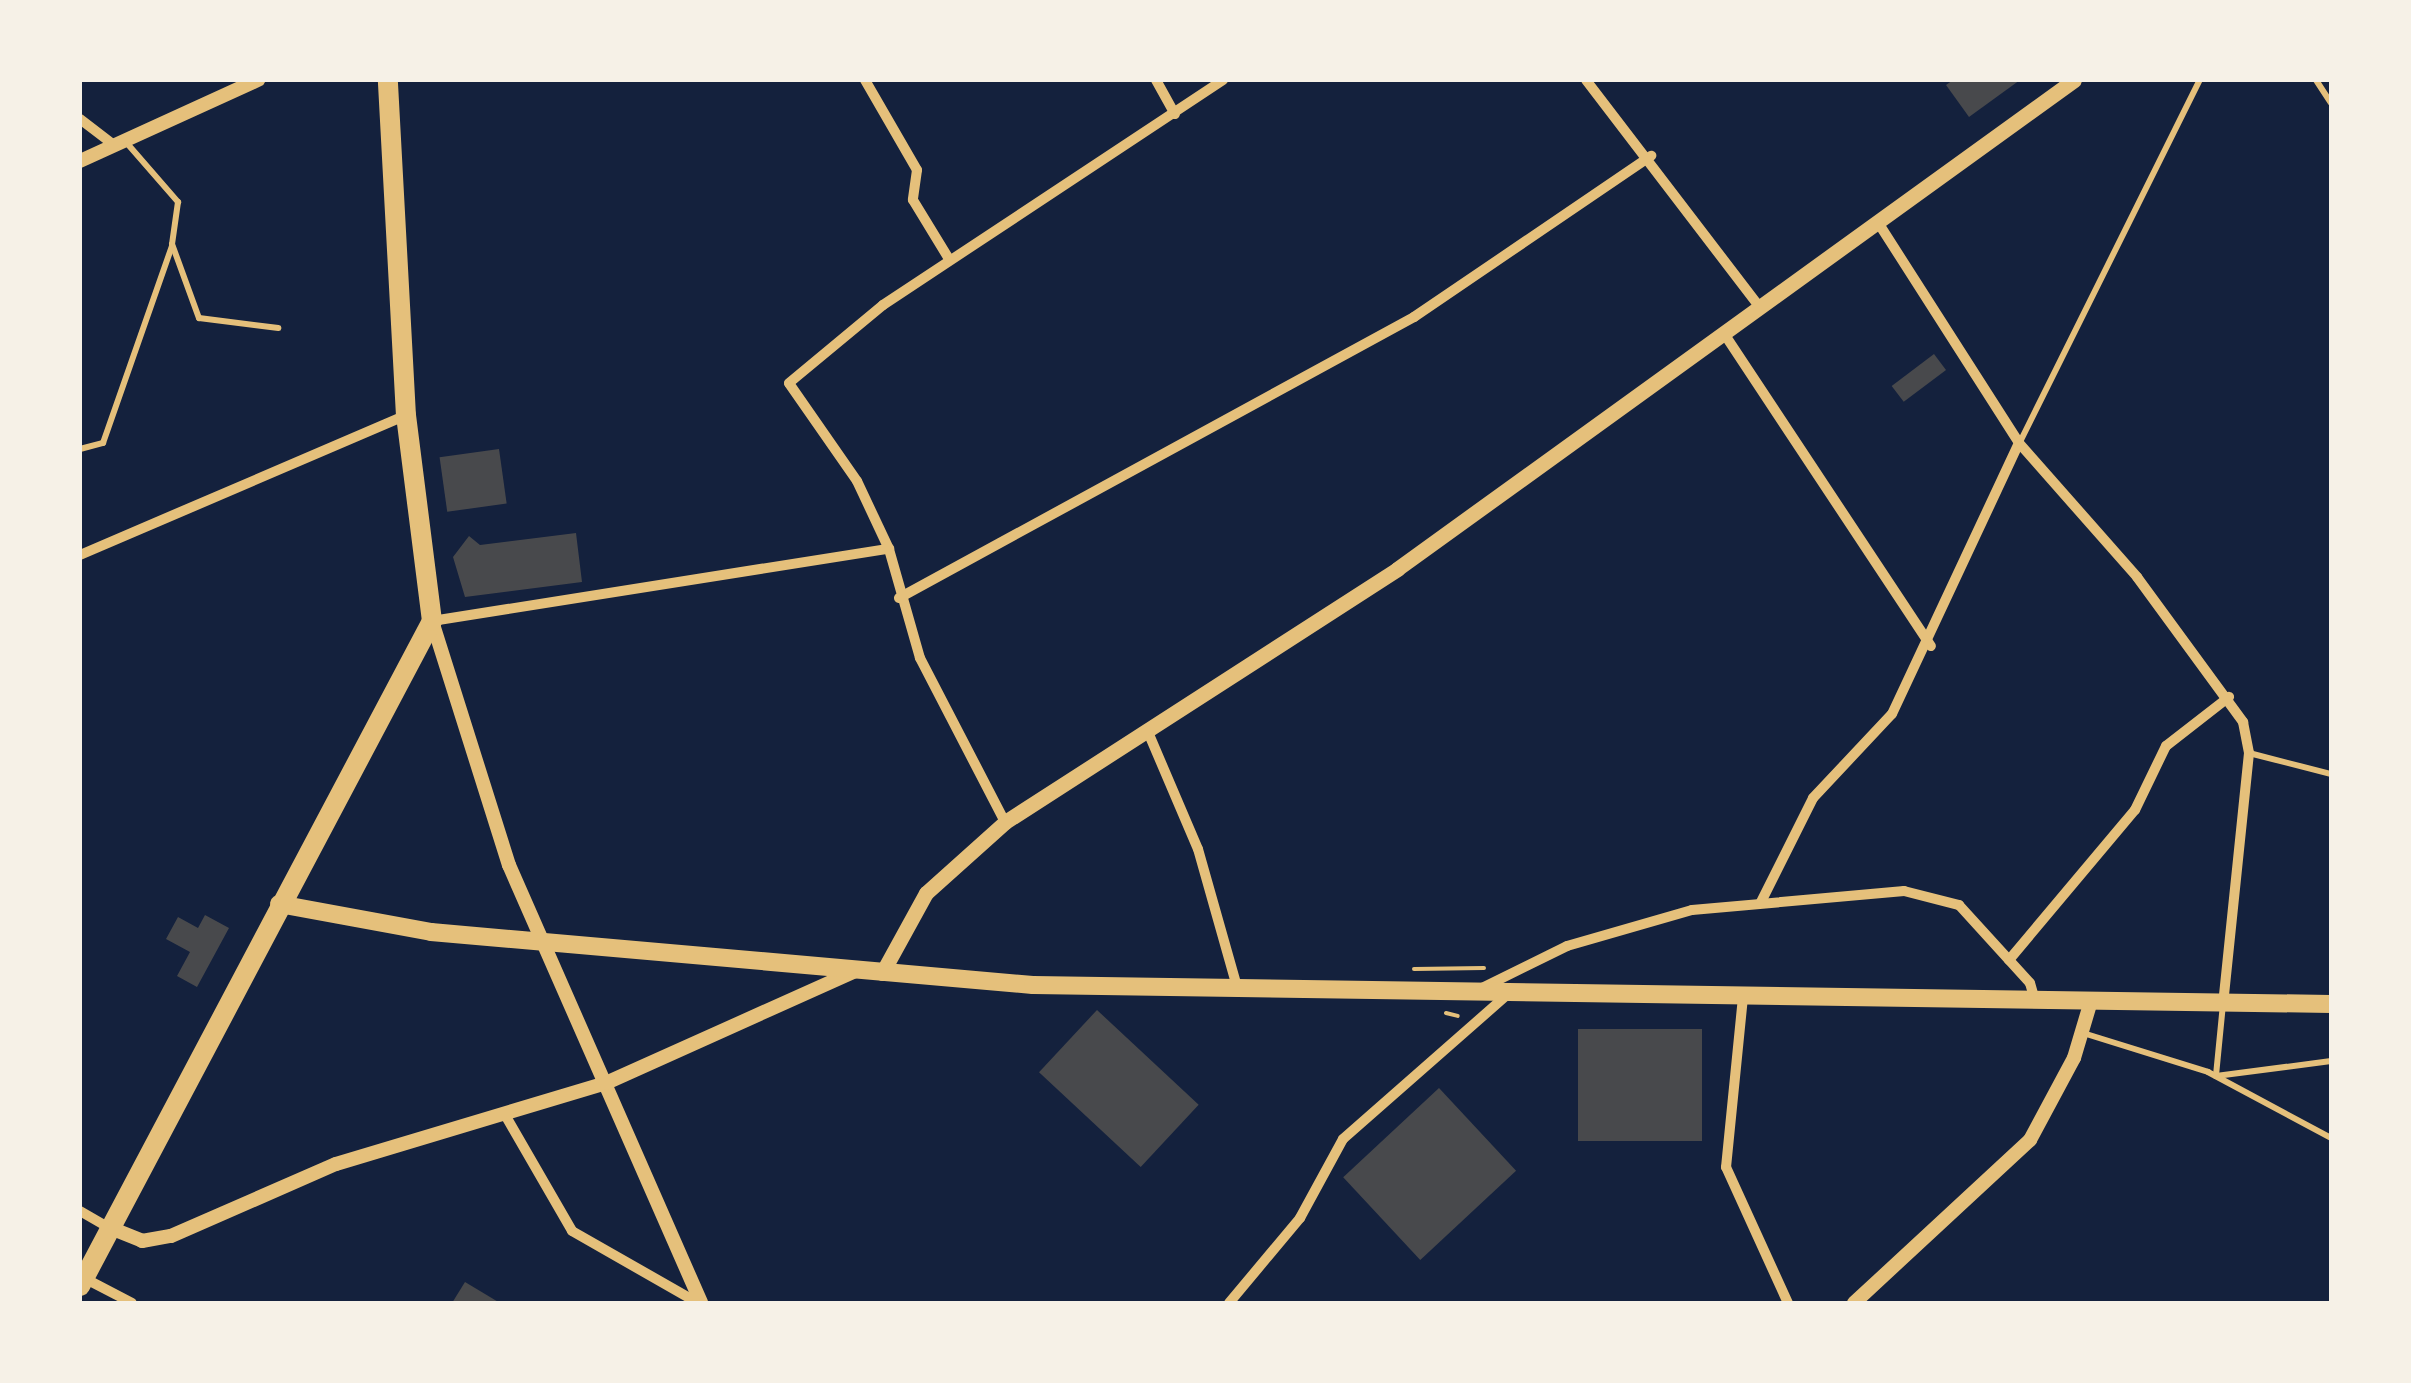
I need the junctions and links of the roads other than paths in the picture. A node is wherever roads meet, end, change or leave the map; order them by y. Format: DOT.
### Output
graph roads {
  1 [pos="258,80"];
  2 [pos="388,80"];
  3 [pos="865,80"];
  4 [pos="1156,80"];
  5 [pos="1223,80"];
  6 [pos="1586,80"];
  7 [pos="2074,80"];
  8 [pos="2200,80"];
  9 [pos="2316,80"];
  10 [pos="2331,103"];
  11 [pos="1175,114"];
  12 [pos="80,119"];
  13 [pos="120,143"];
  14 [pos="1651,156"];
  15 [pos="80,161"];
  16 [pos="1879,224"];
  17 [pos="172,244"];
  18 [pos="949,259"];
  19 [pos="1761,308"];
  20 [pos="278,328"];
  21 [pos="1725,335"];
  22 [pos="406,416"];
  23 [pos="2019,443"];
  24 [pos="80,449"];
  25 [pos="889,549"];
  26 [pos="80,555"];
  27 [pos="899,598"];
  28 [pos="432,621"];
  29 [pos="1930,646"];
  30 [pos="2229,696"];
  31 [pos="1148,732"];
  32 [pos="2249,753"];
  33 [pos="2331,774"];
  34 [pos="1005,822"];
  35 [pos="1761,902"];
  36 [pos="279,904"];
  37 [pos="542,942"];
  38 [pos="2009,960"];
  39 [pos="857,970"];
  40 [pos="882,973"];
  41 [pos="1238,990"];
  42 [pos="1472,994"];
  43 [pos="1509,994"];
  44 [pos="1743,997"];
  45 [pos="2035,1001"];
  46 [pos="2091,1001"];
  47 [pos="2223,1003"];
  48 [pos="2331,1004"];
  49 [pos="2083,1034"];
  50 [pos="2331,1061"];
  51 [pos="2216,1076"];
  52 [pos="606,1082"];
  53 [pos="504,1113"];
  54 [pos="2331,1138"];
  55 [pos="80,1211"];
  56 [pos="108,1227"];
  57 [pos="82,1282"];
  58 [pos="132,1303"];
  59 [pos="700,1303"];
  60 [pos="1230,1303"];
  61 [pos="1788,1303"];
  62 [pos="1854,1303"];
  1 -- 13 [label="street"];
  2 -- 22 [label="highway"];
  3 -- 18 [label="street"];
  4 -- 11 [label="street"];
  5 -- 11 [label="street"];
  6 -- 14 [label="street"];
  7 -- 16 [label="main road"];
  8 -- 23 [label="lane"];
  9 -- 10 [label="lane"];
  11 -- 18 [label="street"];
  12 -- 13 [label="street"];
  13 -- 15 [label="street"];
  13 -- 17 [label="lane"];
  14 -- 19 [label="street"];
  14 -- 27 [label="street"];
  16 -- 19 [label="main road"];
  16 -- 23 [label="street"];
  17 -- 20 [label="lane"];
  17 -- 24 [label="lane"];
  18 -- 25 [label="street"];
  19 -- 21 [label="main road"];
  21 -- 29 [label="street"];
  21 -- 31 [label="main road"];
  22 -- 26 [label="street"];
  22 -- 28 [label="highway"];
  23 -- 29 [label="street"];
  23 -- 30 [label="street"];
  25 -- 27 [label="street"];
  25 -- 28 [label="street"];
  27 -- 34 [label="street"];
  28 -- 36 [label="highway"];
  28 -- 37 [label="street"];
  29 -- 35 [label="street"];
  30 -- 32 [label="street"];
  30 -- 38 [label="street"];
  31 -- 34 [label="main road"];
  31 -- 41 [label="street"];
  32 -- 33 [label="lane"];
  32 -- 47 [label="street"];
  34 -- 40 [label="main road"];
  35 -- 38 [label="street"];
  35 -- 42 [label="street"];
  36 -- 37 [label="main road"];
  36 -- 56 [label="highway"];
  37 -- 39 [label="main road"];
  37 -- 52 [label="street"];
  38 -- 45 [label="street"];
  39 -- 40 [label="main road"];
  39 -- 52 [label="street"];
  40 -- 41 [label="main road"];
  41 -- 42 [label="main road"];
  42 -- 43 [label="main road"];
  43 -- 44 [label="main road"];
  43 -- 60 [label="street"];
  44 -- 45 [label="main road"];
  44 -- 61 [label="street"];
  45 -- 46 [label="main road"];
  46 -- 47 [label="main road"];
  46 -- 49 [label="street"];
  47 -- 48 [label="main road"];
  47 -- 51 [label="lane"];
  49 -- 51 [label="lane"];
  49 -- 62 [label="street"];
  50 -- 51 [label="lane"];
  51 -- 54 [label="lane"];
  52 -- 53 [label="street"];
  52 -- 59 [label="street"];
  53 -- 56 [label="street"];
  53 -- 59 [label="street"];
  55 -- 56 [label="street"];
  56 -- 57 [label="highway"];
  57 -- 58 [label="street"];
}
